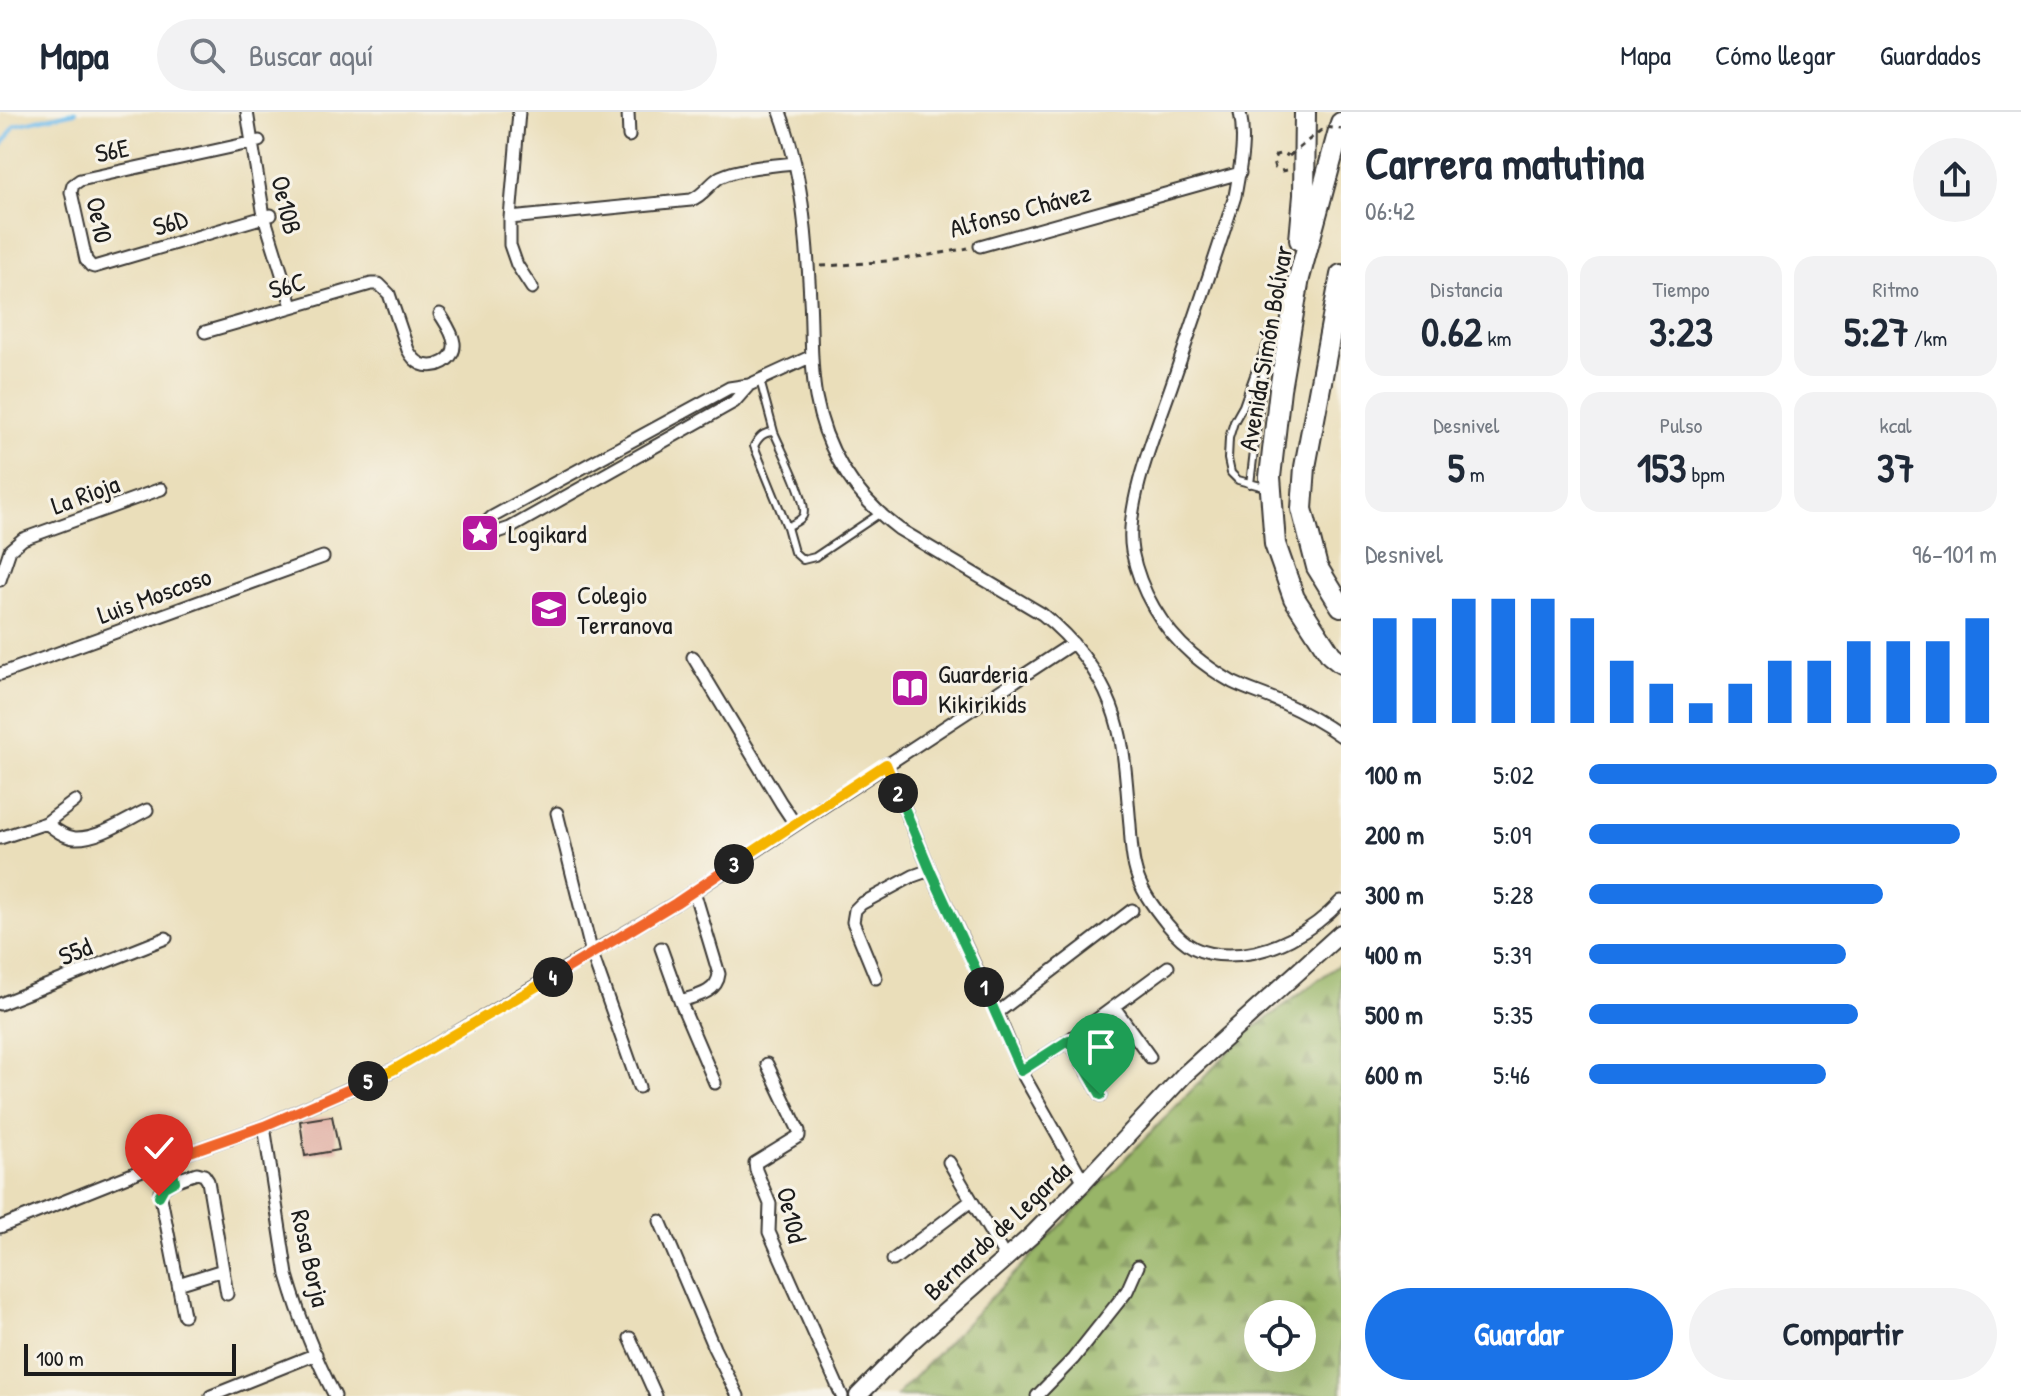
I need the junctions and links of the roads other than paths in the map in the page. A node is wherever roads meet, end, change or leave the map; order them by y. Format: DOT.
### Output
graph roads {
  1 [pos="247,112"];
  2 [pos="254,112"];
  3 [pos="519,112"];
  4 [pos="628,112"];
  5 [pos="780,112"];
  6 [pos="1240,112"];
  7 [pos="1305,112"];
  8 [pos="1341,126"];
  9 [pos="629,136"];
  10 [pos="256,142"];
  11 [pos="795,163"];
  12 [pos="1240,173"];
  13 [pos="71,189"];
  14 [pos="268,216"];
  15 [pos="510,218"];
  16 [pos="980,246"];
  17 [pos="86,260"];
  18 [pos="1341,275"];
  19 [pos="1299,278"];
  20 [pos="532,288"];
  21 [pos="296,305"];
  22 [pos="440,314"];
  23 [pos="205,332"];
  24 [pos="812,356"];
  25 [pos="1268,369"];
  26 [pos="755,383"];
  27 [pos="774,432"];
  28 [pos="618,448"];
  29 [pos="626,463"];
  30 [pos="1250,484"];
  31 [pos="161,489"];
  32 [pos="1271,489"];
  33 [pos="879,514"];
  34 [pos="787,527"];
  35 [pos="323,557"];
  36 [pos="0,580"];
  37 [pos="1341,606"];
  38 [pos="1073,643"];
  39 [pos="693,657"];
  40 [pos="1338,663"];
  41 [pos="0,674"];
  42 [pos="1341,736"];
  43 [pos="886,764"];
  44 [pos="75,801"];
  45 [pos="147,810"];
  46 [pos="557,813"];
  47 [pos="46,823"];
  48 [pos="795,824"];
  49 [pos="0,838"];
  50 [pos="930,870"];
  51 [pos="694,891"];
  52 [pos="1341,901"];
  53 [pos="1132,910"];
  54 [pos="1341,933"];
  55 [pos="166,938"];
  56 [pos="661,948"];
  57 [pos="592,954"];
  58 [pos="1168,967"];
  59 [pos="876,978"];
  60 [pos="680,1001"];
  61 [pos="0,1004"];
  62 [pos="1114,1007"];
  63 [pos="997,1013"];
  64 [pos="1069,1040"];
  65 [pos="1150,1057"];
  66 [pos="767,1064"];
  67 [pos="1021,1071"];
  68 [pos="715,1083"];
  69 [pos="639,1087"];
  70 [pos="1101,1095"];
  71 [pos="264,1126"];
  72 [pos="170,1159"];
  73 [pos="949,1162"];
  74 [pos="175,1181"];
  75 [pos="1084,1182"];
  76 [pos="971,1201"];
  77 [pos="660,1221"];
  78 [pos="0,1227"];
  79 [pos="1005,1257"];
  80 [pos="893,1260"];
  81 [pos="1138,1266"];
  82 [pos="223,1270"];
  83 [pos="178,1284"];
  84 [pos="227,1294"];
  85 [pos="184,1315"];
  86 [pos="630,1338"];
  87 [pos="316,1354"];
  88 [pos="211,1396"];
  89 [pos="335,1396"];
  90 [pos="656,1396"];
  91 [pos="738,1396"];
  92 [pos="842,1396"];
  93 [pos="858,1396"];
  94 [pos="1037,1396"];
  1 -- 10 [label="street, Oe10B"];
  2 -- 10 [label="street, Oe10B"];
  3 -- 15 [label="street"];
  4 -- 9 [label="street"];
  5 -- 11 [label="street"];
  6 -- 12 [label="street"];
  7 -- 19 [label="highway"];
  8 -- 19 [label="highway, Avenida Simón Bolívar"];
  10 -- 13 [label="street, S6E"];
  10 -- 14 [label="street, Oe10B"];
  11 -- 15 [label="street"];
  11 -- 24 [label="street"];
  12 -- 16 [label="street, Alfonso Chávez"];
  12 -- 42 [label="street"];
  13 -- 17 [label="street, Oe10"];
  14 -- 17 [label="street, S6D"];
  14 -- 21 [label="street, Oe10B"];
  15 -- 20 [label="street"];
  18 -- 37 [label="highway"];
  19 -- 25 [label="highway, Avenida Simón Bolívar"];
  21 -- 22 [label="street, S6C"];
  21 -- 23 [label="street, S6C"];
  24 -- 26 [label="street"];
  24 -- 33 [label="street"];
  25 -- 30 [label="lane"];
  25 -- 30 [label="lane"];
  25 -- 32 [label="highway, Avenida Simón Bolívar"];
  26 -- 27 [label="lane"];
  26 -- 28 [label="street"];
  26 -- 29 [label="street"];
  27 -- 34 [label="lane"];
  27 -- 34 [label="lane"];
  28 -- 29 [label="street"];
  28 -- 29 [label="street"];
  30 -- 32 [label="lane"];
  31 -- 36 [label="street, La Rioja"];
  32 -- 40 [label="highway, Avenida Simón Bolívar"];
  33 -- 34 [label="lane"];
  33 -- 38 [label="street"];
  35 -- 41 [label="street, Luis Moscoso"];
  38 -- 43 [label="street"];
  38 -- 52 [label="street"];
  39 -- 48 [label="street"];
  43 -- 48 [label="street"];
  43 -- 50 [label="street"];
  44 -- 47 [label="street"];
  45 -- 47 [label="street"];
  46 -- 57 [label="street"];
  47 -- 49 [label="street"];
  48 -- 51 [label="street"];
  50 -- 59 [label="street"];
  50 -- 63 [label="street"];
  51 -- 57 [label="street"];
  51 -- 60 [label="street"];
  53 -- 63 [label="street"];
  54 -- 75 [label="street, Bernardo de Legarda"];
  55 -- 61 [label="street, S5d"];
  56 -- 60 [label="street"];
  57 -- 69 [label="street"];
  57 -- 71 [label="street"];
  58 -- 62 [label="street"];
  60 -- 68 [label="street"];
  62 -- 64 [label="street"];
  62 -- 65 [label="street"];
  63 -- 67 [label="street"];
  64 -- 67 [label="street"];
  64 -- 70 [label="street"];
  66 -- 92 [label="street, Oe10d"];
  67 -- 75 [label="street"];
  71 -- 72 [label="street"];
  71 -- 87 [label="street, Rosa Borja"];
  72 -- 74 [label="street"];
  72 -- 78 [label="street"];
  73 -- 76 [label="street"];
  74 -- 82 [label="street"];
  74 -- 83 [label="street"];
  75 -- 79 [label="street, Bernardo de Legarda"];
  76 -- 79 [label="street"];
  76 -- 80 [label="street"];
  77 -- 91 [label="street"];
  79 -- 93 [label="street, Bernardo de Legarda"];
  81 -- 94 [label="street"];
  82 -- 83 [label="street"];
  82 -- 84 [label="street"];
  83 -- 85 [label="street"];
  86 -- 90 [label="street"];
  87 -- 88 [label="street"];
  87 -- 89 [label="street, Rosa Borja"];
}
